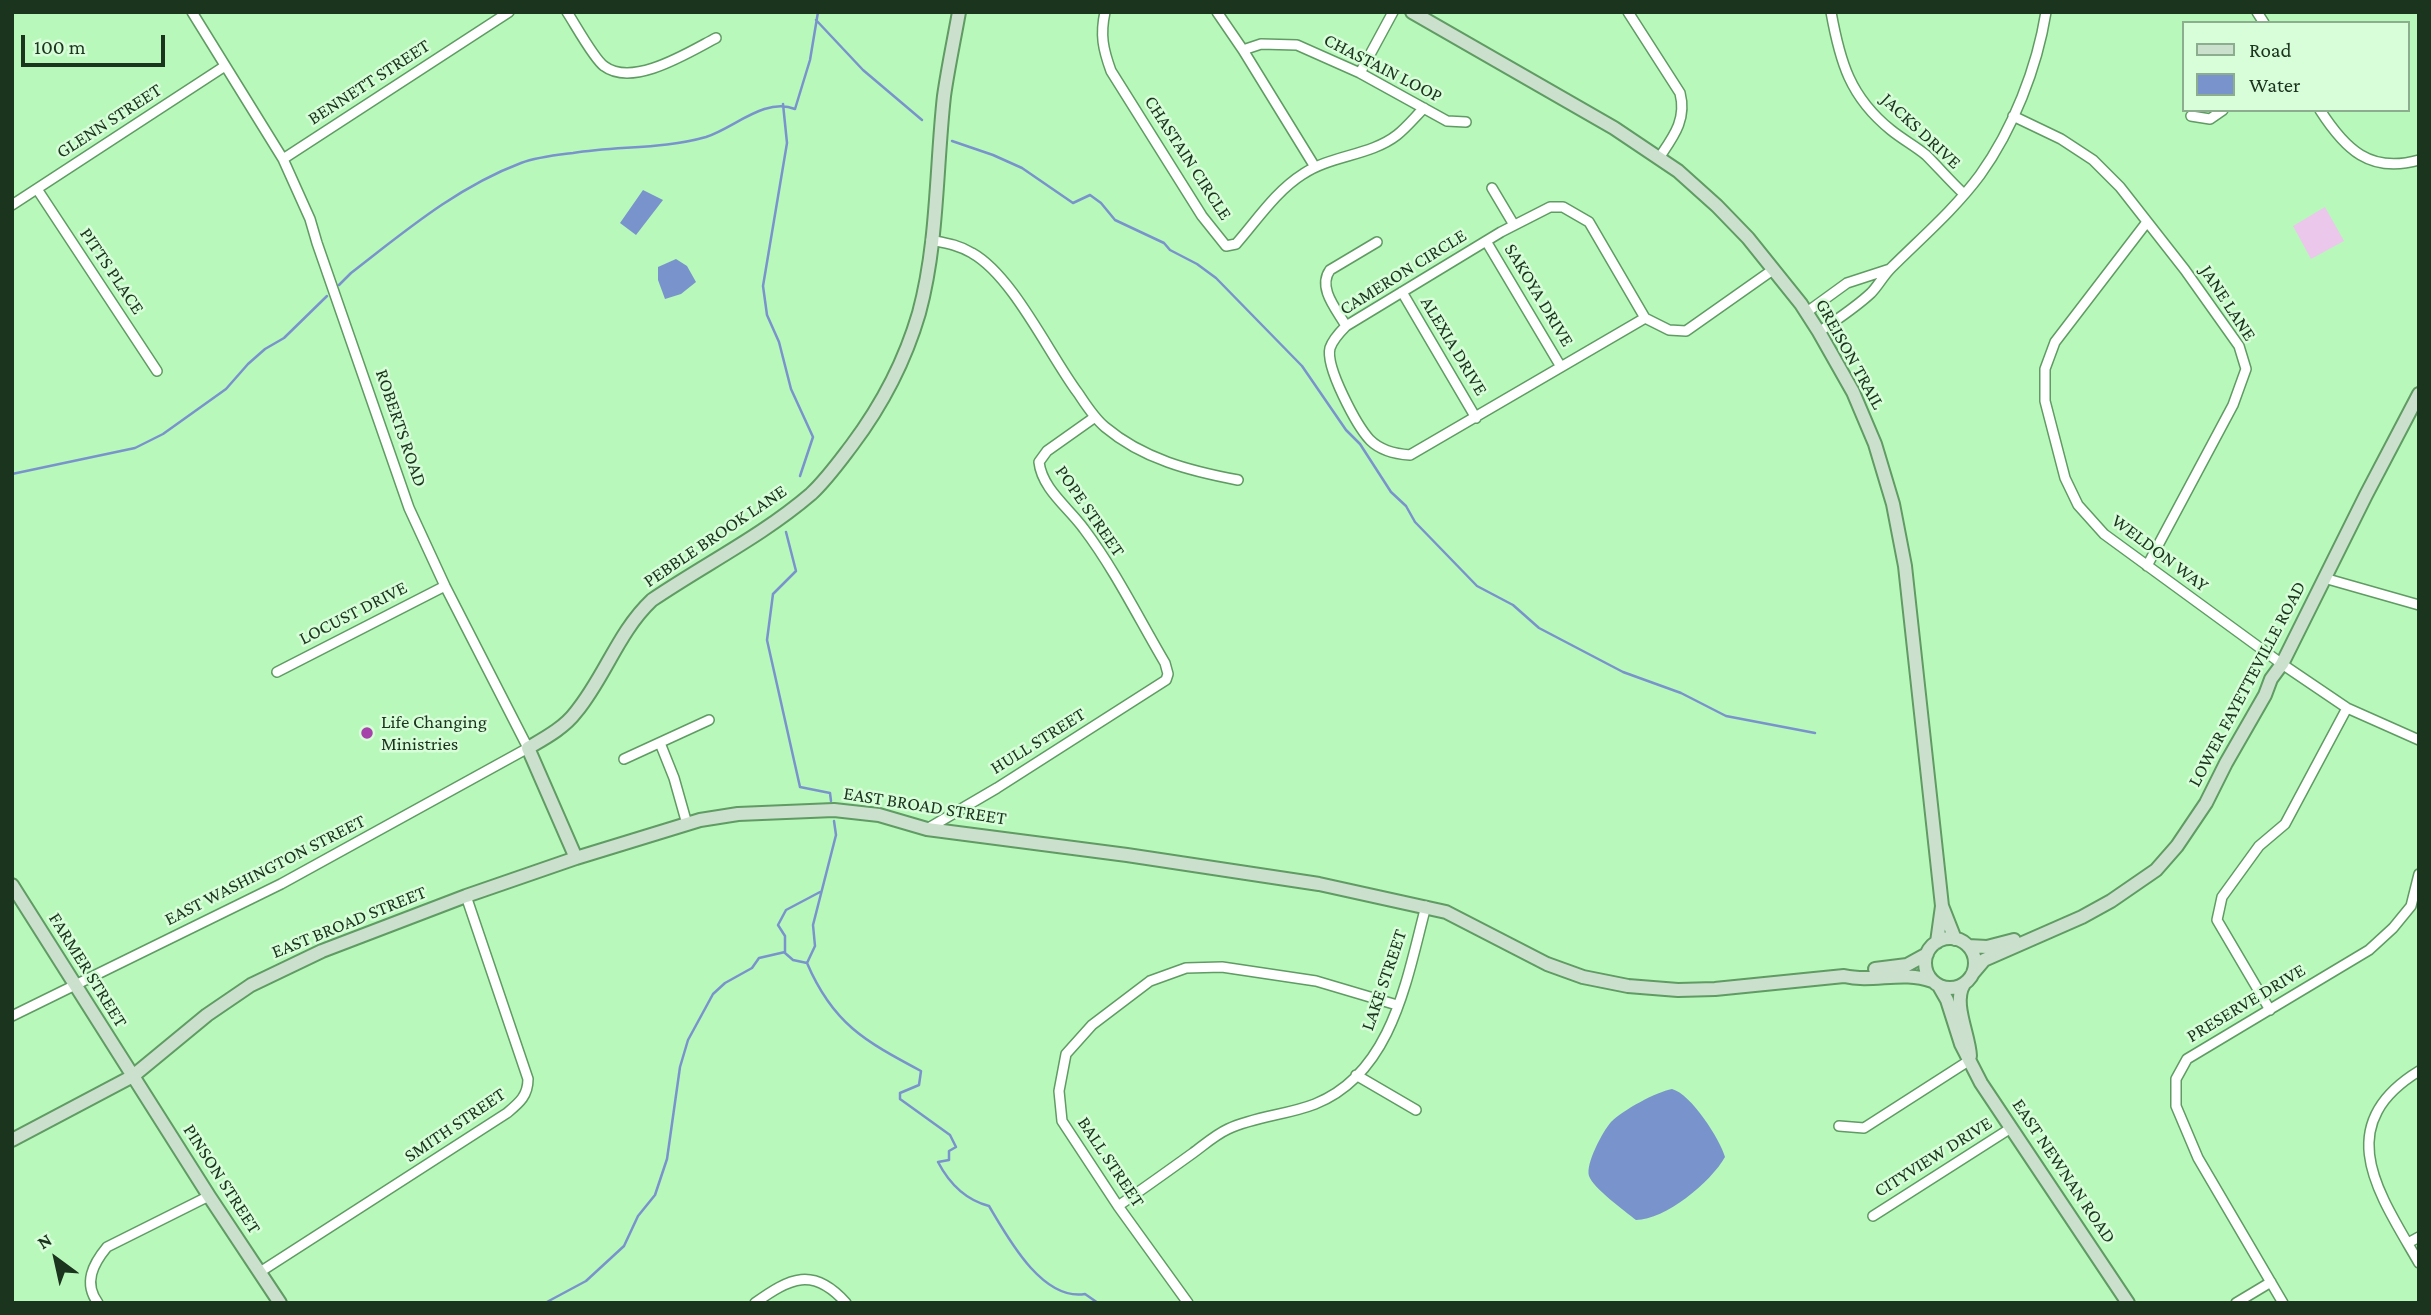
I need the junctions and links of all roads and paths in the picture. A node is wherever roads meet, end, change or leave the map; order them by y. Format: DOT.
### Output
graph roads {
  1 [pos="509,12"];
  2 [pos="567,12"];
  3 [pos="959,12"];
  4 [pos="1105,12"];
  5 [pos="1217,12"];
  6 [pos="1393,12"];
  7 [pos="1412,12"];
  8 [pos="1628,12"];
  9 [pos="1831,12"];
  10 [pos="2046,12"];
  11 [pos="195,14"];
  12 [pos="716,38"];
  13 [pos="1243,50"];
  14 [pos="225,66"];
  15 [pos="1360,73"];
  16 [pos="1424,108"];
  17 [pos="2220,112"];
  18 [pos="2321,112"];
  19 [pos="2013,116"];
  20 [pos="2191,116"];
  21 [pos="1465,122"];
  22 [pos="1659,158"];
  23 [pos="283,159"];
  24 [pos="2419,160"];
  25 [pos="1315,167"];
  26 [pos="1492,188"];
  27 [pos="37,189"];
  28 [pos="1964,194"];
  29 [pos="12,205"];
  30 [pos="2147,222"];
  31 [pos="1514,225"];
  32 [pos="931,240"];
  33 [pos="1486,241"];
  34 [pos="1377,242"];
  35 [pos="1890,269"];
  36 [pos="1774,270"];
  37 [pos="1402,292"];
  38 [pos="1807,312"];
  39 [pos="1645,318"];
  40 [pos="1346,326"];
  41 [pos="1819,332"];
  42 [pos="1562,368"];
  43 [pos="157,371"];
  44 [pos="2419,394"];
  45 [pos="1095,417"];
  46 [pos="1476,418"];
  47 [pos="1238,480"];
  48 [pos="2147,566"];
  49 [pos="2324,578"];
  50 [pos="445,586"];
  51 [pos="2419,604"];
  52 [pos="2283,664"];
  53 [pos="277,672"];
  54 [pos="1166,681"];
  55 [pos="2347,708"];
  56 [pos="709,720"];
  57 [pos="2419,740"];
  58 [pos="660,743"];
  59 [pos="528,748"];
  60 [pos="624,759"];
  61 [pos="687,824"];
  62 [pos="927,828"];
  63 [pos="576,858"];
  64 [pos="2419,874"];
  65 [pos="12,885"];
  66 [pos="466,896"];
  67 [pos="1426,906"];
  68 [pos="1942,906"];
  69 [pos="2045,933"];
  70 [pos="1955,939"];
  71 [pos="1937,942"];
  72 [pos="1968,946"];
  73 [pos="1927,954"];
  74 [pos="1844,976"];
  75 [pos="1969,978"];
  76 [pos="1936,983"];
  77 [pos="74,985"];
  78 [pos="1397,1005"];
  79 [pos="2270,1010"];
  80 [pos="12,1016"];
  81 [pos="1970,1060"];
  82 [pos="2419,1071"];
  83 [pos="1356,1075"];
  84 [pos="133,1076"];
  85 [pos="1416,1110"];
  86 [pos="1839,1126"];
  87 [pos="2011,1128"];
  88 [pos="12,1140"];
  89 [pos="209,1196"];
  90 [pos="1118,1206"];
  91 [pos="1873,1216"];
  92 [pos="2419,1237"];
  93 [pos="2408,1243"];
  94 [pos="2419,1262"];
  95 [pos="260,1272"];
  96 [pos="2271,1282"];
  97 [pos="98,1303"];
  98 [pos="280,1303"];
  99 [pos="755,1303"];
  100 [pos="846,1303"];
  101 [pos="1188,1303"];
  102 [pos="2129,1303"];
  103 [pos="2236,1303"];
  104 [pos="2283,1303"];
  1 -- 23 [label="street, BENNETT STREET"];
  2 -- 12 [label="street"];
  3 -- 32 [label="street, PEBBLE BROOK LANE"];
  4 -- 25 [label="street, CHASTAIN CIRCLE"];
  5 -- 13 [label="street"];
  6 -- 15 [label="street"];
  7 -- 22 [label="street, GREISON TRAIL"];
  8 -- 22 [label="street"];
  9 -- 28 [label="street, JACKS DRIVE"];
  10 -- 19 [label="street"];
  11 -- 14 [label="street, ROBERTS ROAD"];
  13 -- 15 [label="street, CHASTAIN LOOP"];
  13 -- 25 [label="street"];
  14 -- 23 [label="street, ROBERTS ROAD"];
  14 -- 27 [label="street, GLENN STREET"];
  15 -- 16 [label="street, CHASTAIN LOOP"];
  16 -- 21 [label="street, CHASTAIN LOOP"];
  16 -- 25 [label="street, CHASTAIN CIRCLE"];
  17 -- 20 [label="street"];
  18 -- 24 [label="street"];
  19 -- 28 [label="street"];
  19 -- 30 [label="street, JANE LANE"];
  22 -- 36 [label="street, GREISON TRAIL"];
  23 -- 50 [label="street, ROBERTS ROAD"];
  26 -- 31 [label="street"];
  27 -- 29 [label="street, GLENN STREET"];
  27 -- 43 [label="street, PITTS PLACE"];
  28 -- 35 [label="street"];
  30 -- 48 [label="street, JANE LANE"];
  30 -- 48 [label="street, WELDON WAY"];
  31 -- 33 [label="street, CAMERON CIRCLE"];
  31 -- 39 [label="street, CAMERON CIRCLE"];
  32 -- 45 [label="street"];
  32 -- 59 [label="street, PEBBLE BROOK LANE"];
  33 -- 37 [label="street, CAMERON CIRCLE"];
  33 -- 42 [label="street, SAKOYA DRIVE"];
  34 -- 40 [label="street"];
  35 -- 38 [label="street"];
  35 -- 41 [label="street"];
  36 -- 38 [label="street, GREISON TRAIL"];
  36 -- 39 [label="street"];
  37 -- 40 [label="street, CAMERON CIRCLE"];
  37 -- 46 [label="street, ALEXIA DRIVE"];
  38 -- 41 [label="street, GREISON TRAIL"];
  39 -- 42 [label="street, CAMERON CIRCLE"];
  40 -- 46 [label="street, CAMERON CIRCLE"];
  41 -- 68 [label="street, GREISON TRAIL"];
  42 -- 46 [label="street, CAMERON CIRCLE"];
  44 -- 49 [label="street, LOWER FAYETTEVILLE ROAD"];
  45 -- 47 [label="street"];
  45 -- 54 [label="street, POPE STREET"];
  48 -- 52 [label="street, WELDON WAY"];
  49 -- 51 [label="street"];
  49 -- 52 [label="street, LOWER FAYETTEVILLE ROAD"];
  50 -- 53 [label="street, LOCUST DRIVE"];
  50 -- 59 [label="street, ROBERTS ROAD"];
  52 -- 55 [label="street"];
  52 -- 69 [label="street, LOWER FAYETTEVILLE ROAD"];
  54 -- 62 [label="street, HULL STREET"];
  55 -- 57 [label="street"];
  55 -- 79 [label="street"];
  56 -- 58 [label="street"];
  58 -- 60 [label="street"];
  58 -- 61 [label="street"];
  59 -- 63 [label="street, ROBERTS ROAD"];
  59 -- 77 [label="street, EAST WASHINGTON STREET"];
  61 -- 62 [label="street, EAST BROAD STREET"];
  61 -- 63 [label="street, EAST BROAD STREET"];
  62 -- 67 [label="street, EAST BROAD STREET"];
  63 -- 66 [label="street, EAST BROAD STREET"];
  64 -- 79 [label="street, PRESERVE DRIVE"];
  65 -- 77 [label="street, FARMER STREET"];
  66 -- 84 [label="street, EAST BROAD STREET"];
  66 -- 95 [label="street, SMITH STREET"];
  67 -- 74 [label="street, EAST BROAD STREET"];
  67 -- 78 [label="street, LAKE STREET"];
  68 -- 70 [label="street, GREISON TRAIL"];
  68 -- 71 [label="street, GREISON TRAIL"];
  69 -- 72 [label="street, LOWER FAYETTEVILLE ROAD"];
  69 -- 75 [label="street, LOWER FAYETTEVILLE ROAD"];
  70 -- 71 [label="street"];
  70 -- 72 [label="street"];
  71 -- 73 [label="street, EAST BROAD STREET"];
  72 -- 75 [label="street"];
  73 -- 74 [label="street, EAST BROAD STREET"];
  73 -- 76 [label="street"];
  74 -- 76 [label="street, EAST BROAD STREET"];
  75 -- 76 [label="street, EAST BROAD STREET"];
  75 -- 81 [label="street, EAST NEWNAN ROAD"];
  76 -- 81 [label="street, EAST NEWNAN ROAD"];
  77 -- 80 [label="street, EAST WASHINGTON STREET"];
  77 -- 84 [label="street, FARMER STREET"];
  78 -- 83 [label="street, LAKE STREET"];
  78 -- 90 [label="street, BALL STREET"];
  79 -- 96 [label="street, PRESERVE DRIVE"];
  81 -- 86 [label="street"];
  81 -- 87 [label="street, EAST NEWNAN ROAD"];
  82 -- 93 [label="street"];
  83 -- 85 [label="street"];
  83 -- 90 [label="street, LAKE STREET"];
  84 -- 88 [label="street, EAST BROAD STREET"];
  84 -- 89 [label="street, PINSON STREET"];
  87 -- 91 [label="street, CITYVIEW DRIVE"];
  87 -- 102 [label="street, EAST NEWNAN ROAD"];
  89 -- 95 [label="street, PINSON STREET"];
  89 -- 97 [label="street"];
  90 -- 101 [label="street, BALL STREET"];
  92 -- 93 [label="street"];
  93 -- 94 [label="street"];
  95 -- 98 [label="street, PINSON STREET"];
  96 -- 103 [label="street"];
  96 -- 104 [label="street, PRESERVE DRIVE"];
  99 -- 100 [label="street"];
}
